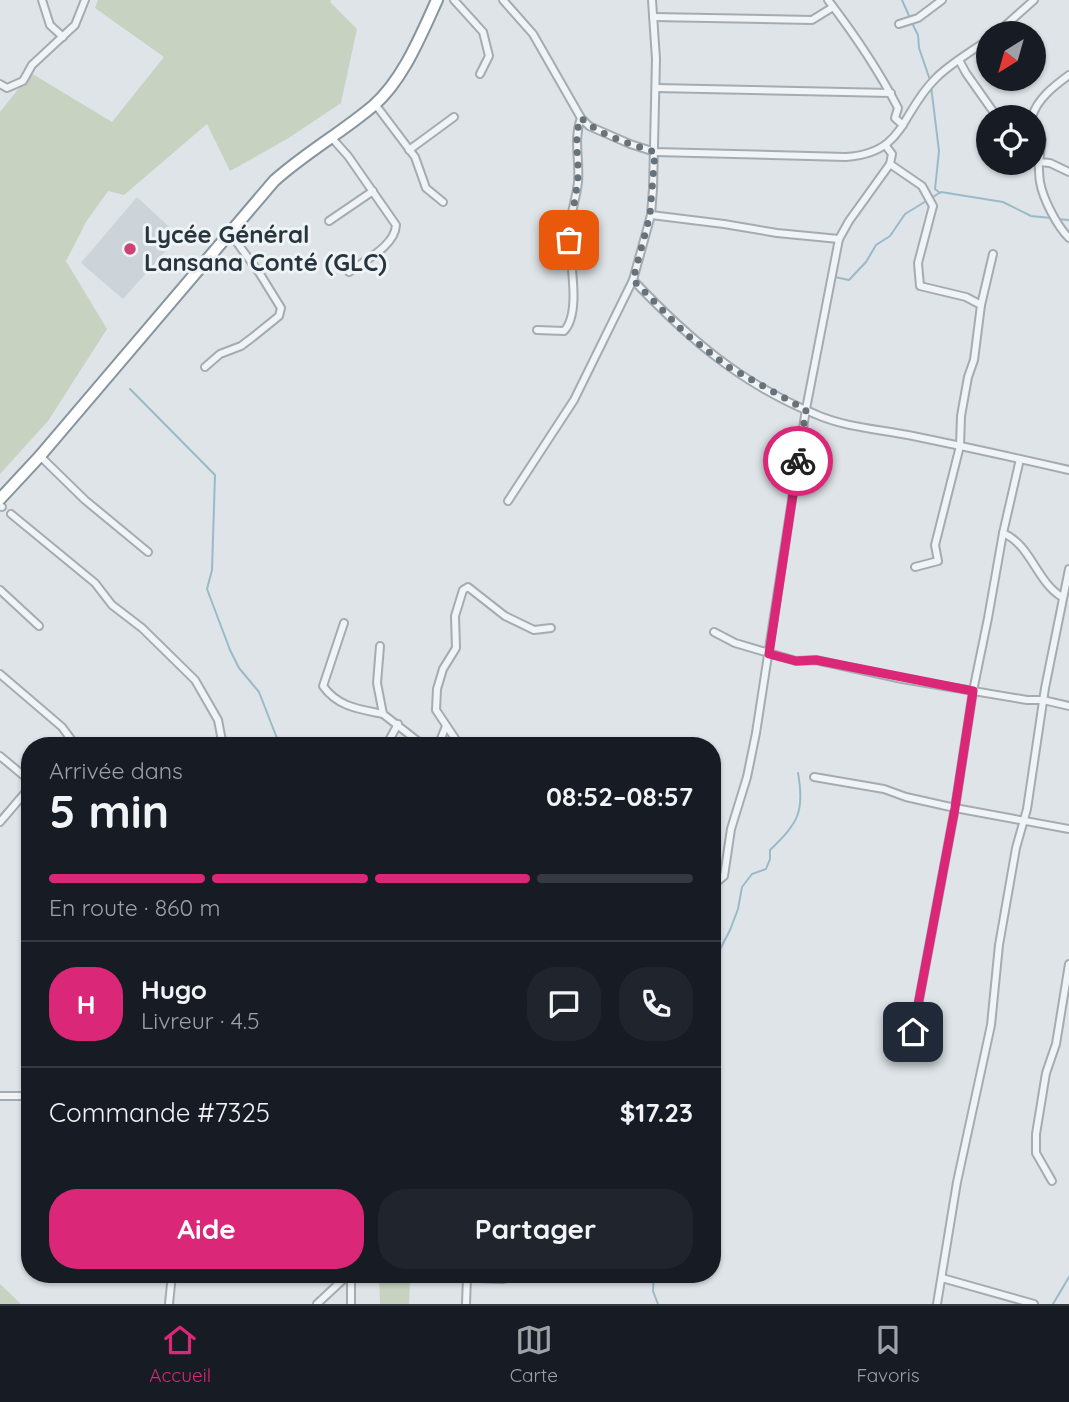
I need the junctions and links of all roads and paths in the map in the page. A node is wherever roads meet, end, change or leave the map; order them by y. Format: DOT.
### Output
graph roads {
  1 [pos="42,0"];
  2 [pos="85,0"];
  3 [pos="437,0"];
  4 [pos="454,0"];
  5 [pos="503,0"];
  6 [pos="646,0"];
  7 [pos="942,0"];
  8 [pos="1034,0"];
  9 [pos="652,3"];
  10 [pos="831,3"];
  11 [pos="653,17"];
  12 [pos="1010,21"];
  13 [pos="899,24"];
  14 [pos="63,37"];
  15 [pos="976,48"];
  16 [pos="960,60"];
  17 [pos="480,74"];
  18 [pos="1069,75"];
  19 [pos="0,84"];
  20 [pos="656,88"];
  21 [pos="891,93"];
  22 [pos="375,104"];
  23 [pos="989,105"];
  24 [pos="1039,105"];
  25 [pos="454,117"];
  26 [pos="581,118"];
  27 [pos="903,125"];
  28 [pos="330,136"];
  29 [pos="886,146"];
  30 [pos="410,150"];
  31 [pos="655,152"];
  32 [pos="1046,163"];
  33 [pos="890,164"];
  34 [pos="1069,172"];
  35 [pos="1039,175"];
  36 [pos="373,191"];
  37 [pos="443,202"];
  38 [pos="650,215"];
  39 [pos="329,221"];
  40 [pos="229,231"];
  41 [pos="1069,238"];
  42 [pos="839,239"];
  43 [pos="993,254"];
  44 [pos="349,272"];
  45 [pos="633,280"];
  46 [pos="981,305"];
  47 [pos="537,330"];
  48 [pos="205,367"];
  49 [pos="806,410"];
  50 [pos="960,446"];
  51 [pos="40,456"];
  52 [pos="1020,459"];
  53 [pos="1069,470"];
  54 [pos="508,500"];
  55 [pos="1,504"];
  56 [pos="11,514"];
  57 [pos="1003,533"];
  58 [pos="148,552"];
  59 [pos="915,567"];
  60 [pos="1069,569"];
  61 [pos="0,590"];
  62 [pos="1062,597"];
  63 [pos="344,622"];
  64 [pos="39,626"];
  65 [pos="551,628"];
  66 [pos="714,632"];
  67 [pos="380,646"];
  68 [pos="769,654"];
  69 [pos="0,674"];
  70 [pos="973,691"];
  71 [pos="1043,700"];
  72 [pos="1069,706"];
  73 [pos="383,714"];
  74 [pos="398,724"];
  75 [pos="446,726"];
  76 [pos="69,737"];
  77 [pos="221,737"];
  78 [pos="391,737"];
  79 [pos="413,737"];
  80 [pos="442,737"];
  81 [pos="454,737"];
  82 [pos="0,756"];
  83 [pos="21,774"];
  84 [pos="814,777"];
  85 [pos="21,798"];
  86 [pos="955,808"];
  87 [pos="1024,819"];
  88 [pos="0,822"];
  89 [pos="1069,829"];
  90 [pos="721,879"];
  91 [pos="1069,964"];
  92 [pos="913,1032"];
  93 [pos="0,1096"];
  94 [pos="21,1096"];
  95 [pos="1052,1181"];
  96 [pos="943,1278"];
  97 [pos="171,1283"];
  98 [pos="340,1283"];
  99 [pos="350,1283"];
  100 [pos="467,1283"];
  101 [pos="169,1304"];
  102 [pos="317,1304"];
  103 [pos="351,1304"];
  104 [pos="466,1304"];
  105 [pos="937,1304"];
  106 [pos="1034,1304"];
  1 -- 14 [label="street"];
  2 -- 14 [label="street"];
  3 -- 22 [label="highway"];
  4 -- 17 [label="street"];
  5 -- 26 [label="street"];
  6 -- 9 [label="street"];
  7 -- 13 [label="street"];
  8 -- 12 [label="street"];
  9 -- 11 [label="street"];
  10 -- 11 [label="street"];
  10 -- 21 [label="street"];
  11 -- 20 [label="street"];
  14 -- 19 [label="street"];
  15 -- 16 [label="street"];
  16 -- 23 [label="street"];
  16 -- 27 [label="street"];
  18 -- 24 [label="street"];
  20 -- 21 [label="street"];
  20 -- 31 [label="street"];
  21 -- 27 [label="street"];
  22 -- 28 [label="highway"];
  22 -- 30 [label="street"];
  25 -- 30 [label="street"];
  26 -- 31 [label="street"];
  26 -- 47 [label="street"];
  27 -- 29 [label="street"];
  28 -- 36 [label="street"];
  28 -- 40 [label="highway"];
  29 -- 31 [label="street"];
  29 -- 33 [label="street"];
  30 -- 37 [label="street"];
  31 -- 38 [label="street"];
  32 -- 34 [label="street"];
  33 -- 42 [label="street"];
  33 -- 46 [label="street"];
  35 -- 41 [label="street"];
  36 -- 39 [label="street"];
  36 -- 44 [label="street"];
  38 -- 42 [label="street"];
  38 -- 45 [label="street"];
  40 -- 48 [label="street"];
  40 -- 51 [label="highway"];
  42 -- 49 [label="street"];
  43 -- 46 [label="street"];
  45 -- 49 [label="street"];
  45 -- 54 [label="street"];
  46 -- 50 [label="street"];
  49 -- 50 [label="street"];
  49 -- 68 [label="street"];
  50 -- 52 [label="street"];
  50 -- 59 [label="street"];
  51 -- 55 [label="highway"];
  51 -- 58 [label="street"];
  52 -- 53 [label="street"];
  52 -- 57 [label="street"];
  56 -- 77 [label="street"];
  57 -- 62 [label="street"];
  57 -- 70 [label="street"];
  60 -- 62 [label="street"];
  61 -- 64 [label="street"];
  62 -- 71 [label="street"];
  63 -- 73 [label="street"];
  65 -- 75 [label="street"];
  66 -- 68 [label="street"];
  67 -- 73 [label="street"];
  68 -- 70 [label="street"];
  68 -- 90 [label="street"];
  69 -- 76 [label="street"];
  70 -- 71 [label="street"];
  70 -- 86 [label="street"];
  71 -- 72 [label="street"];
  71 -- 87 [label="street"];
  73 -- 74 [label="street"];
  74 -- 78 [label="street"];
  74 -- 79 [label="street"];
  75 -- 80 [label="street"];
  75 -- 81 [label="street"];
  82 -- 83 [label="street"];
  84 -- 86 [label="street"];
  85 -- 88 [label="street"];
  86 -- 87 [label="street"];
  86 -- 92 [label="street"];
  87 -- 89 [label="street"];
  87 -- 96 [label="street"];
  91 -- 95 [label="street"];
  93 -- 94 [label="street"];
  96 -- 105 [label="street"];
  96 -- 106 [label="street"];
  97 -- 101 [label="street"];
  98 -- 102 [label="street"];
  99 -- 103 [label="street"];
  100 -- 104 [label="street"];
}
